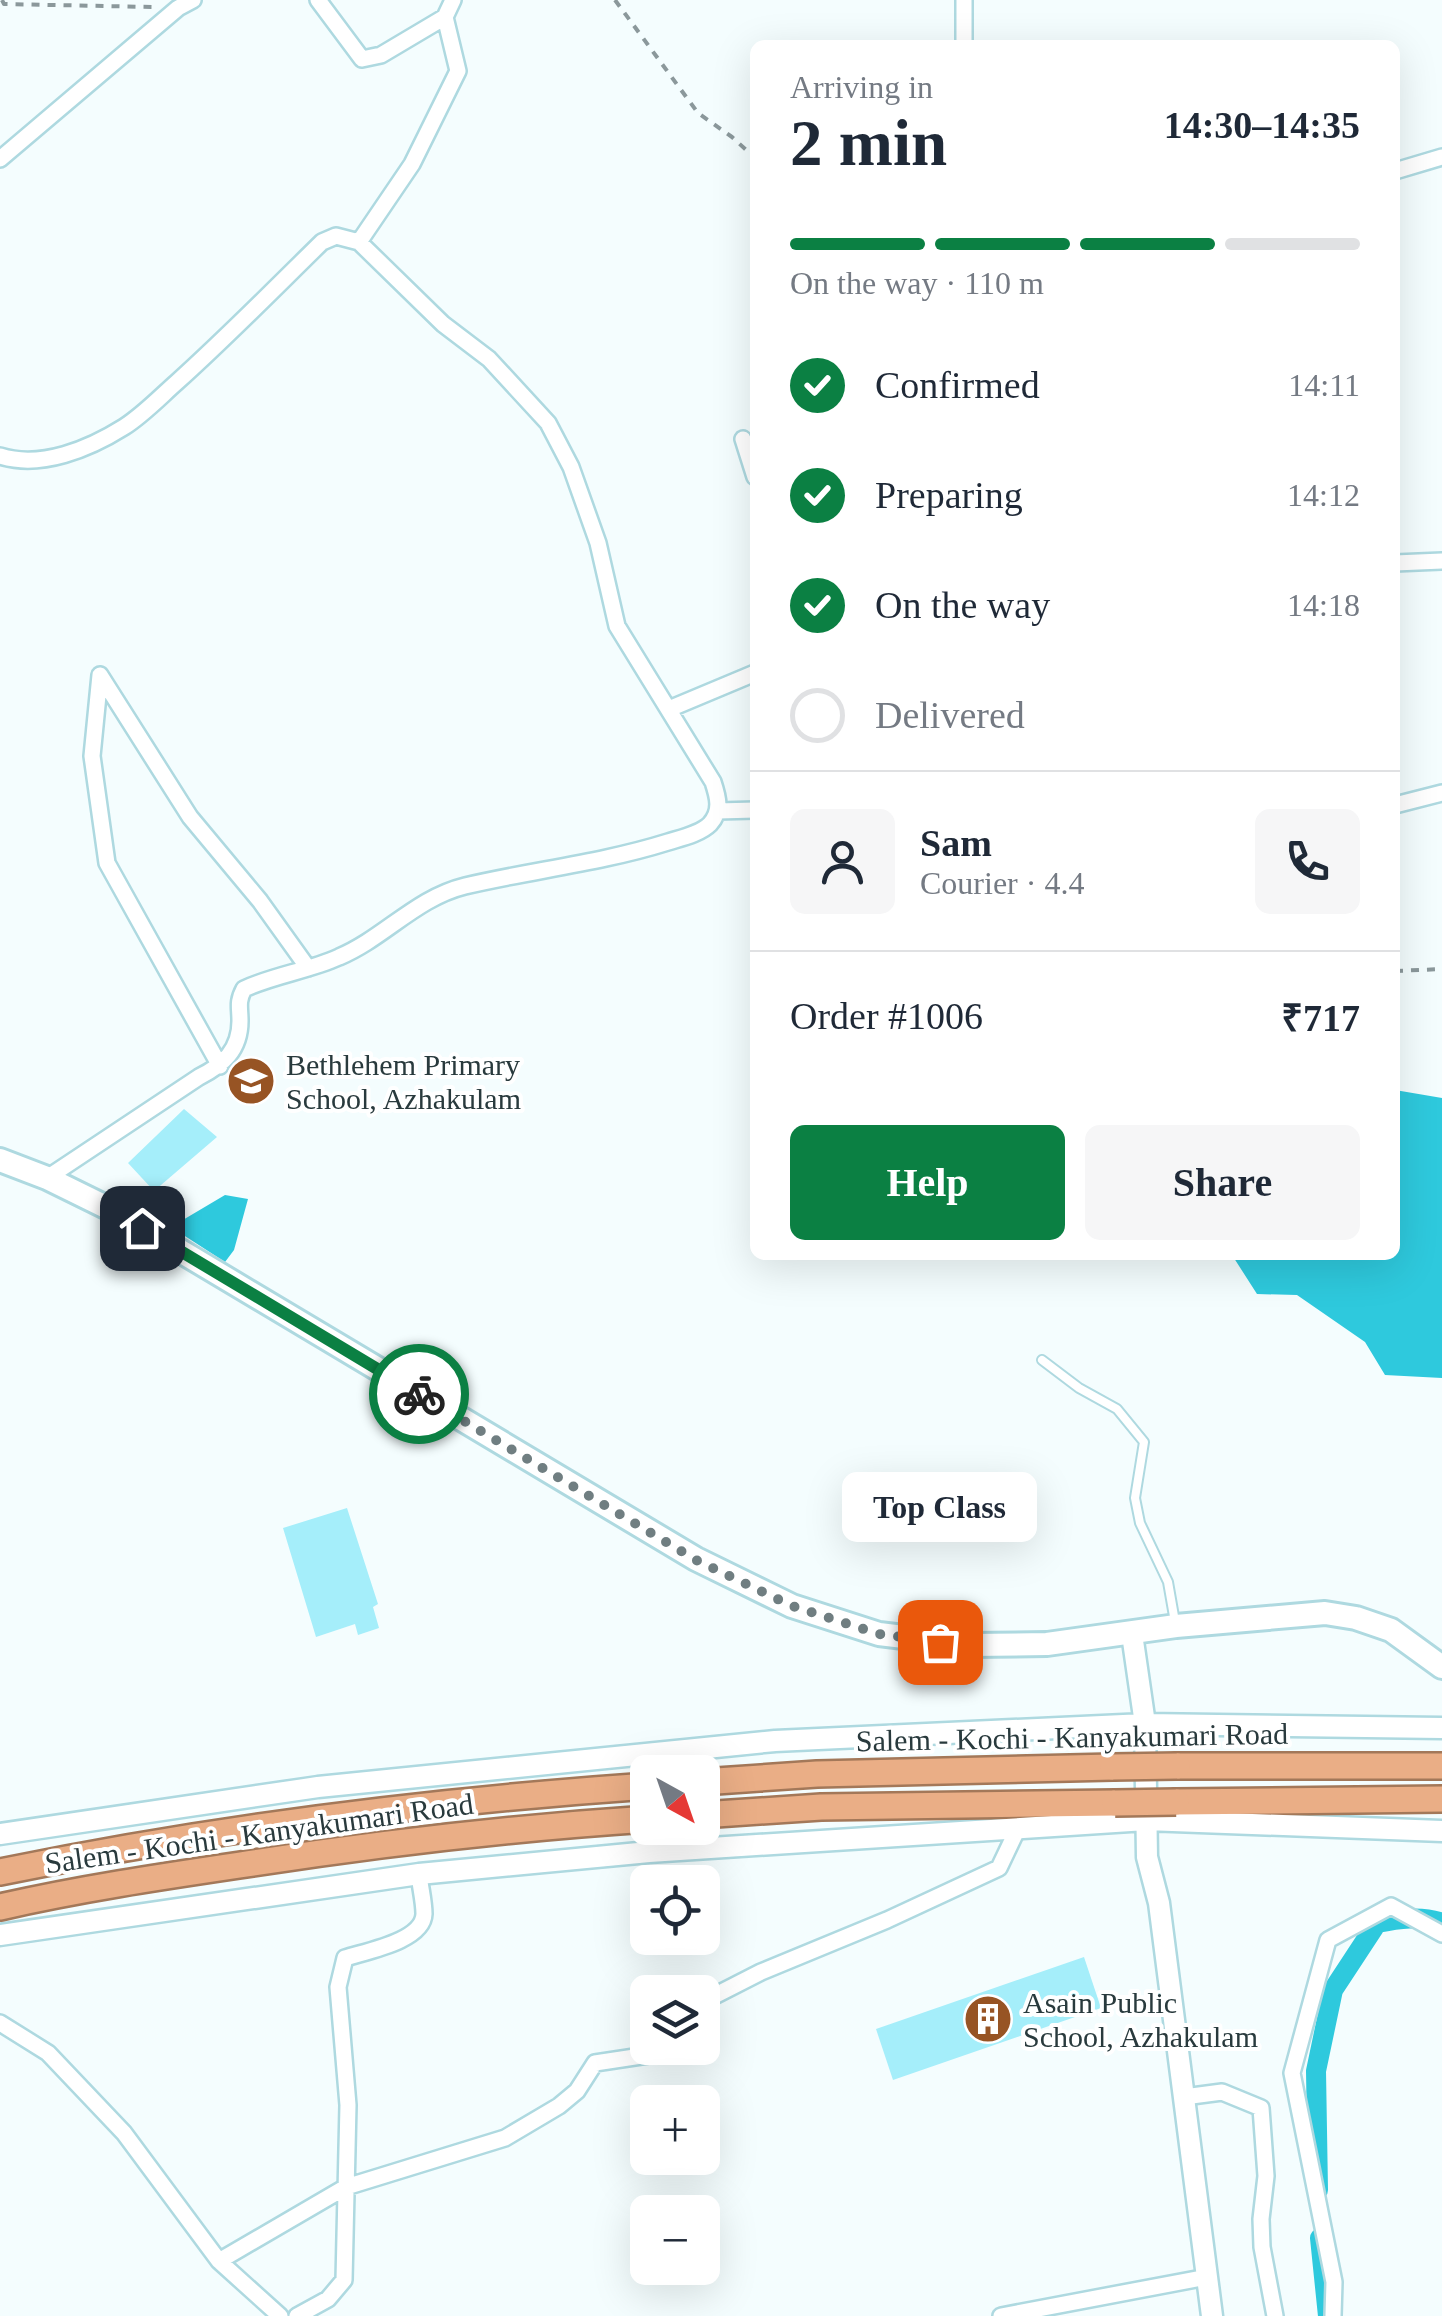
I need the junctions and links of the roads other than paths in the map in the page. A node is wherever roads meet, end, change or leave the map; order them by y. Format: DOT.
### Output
graph roads {
  1 [pos="318,0"];
  2 [pos="453,0"];
  3 [pos="964,0"];
  4 [pos="185,4"];
  5 [pos="445,17"];
  6 [pos="964,40"];
  7 [pos="1442,158"];
  8 [pos="0,159"];
  9 [pos="1400,170"];
  10 [pos="360,242"];
  11 [pos="743,439"];
  12 [pos="0,456"];
  13 [pos="750,461"];
  14 [pos="1442,561"];
  15 [pos="1400,563"];
  16 [pos="750,675"];
  17 [pos="669,708"];
  18 [pos="1442,794"];
  19 [pos="1400,804"];
  20 [pos="750,810"];
  21 [pos="718,811"];
  22 [pos="308,968"];
  23 [pos="220,1066"];
  24 [pos="0,1160"];
  25 [pos="48,1178"];
  26 [pos="1042,1360"];
  27 [pos="1176,1626"];
  28 [pos="1132,1634"];
  29 [pos="1442,1667"];
  30 [pos="1145,1724"];
  31 [pos="1442,1728"];
  32 [pos="1442,1766"];
  33 [pos="720,1781"];
  34 [pos="630,1787"];
  35 [pos="1442,1799"];
  36 [pos="720,1814"];
  37 [pos="630,1820"];
  38 [pos="1146,1820"];
  39 [pos="1018,1828"];
  40 [pos="1442,1832"];
  41 [pos="0,1834"];
  42 [pos="0,1872"];
  43 [pos="418,1874"];
  44 [pos="0,1907"];
  45 [pos="1442,1934"];
  46 [pos="0,1935"];
  47 [pos="720,1993"];
  48 [pos="0,2023"];
  49 [pos="630,2058"];
  50 [pos="1184,2096"];
  51 [pos="346,2187"];
  52 [pos="219,2261"];
  53 [pos="1207,2276"];
  54 [pos="280,2316"];
  55 [pos="297,2316"];
  56 [pos="1002,2316"];
  57 [pos="1212,2316"];
  58 [pos="1276,2316"];
  59 [pos="1333,2316"];
  1 -- 5 [label="street"];
  2 -- 5 [label="street"];
  3 -- 6 [label="street"];
  4 -- 8 [label="street"];
  5 -- 10 [label="street"];
  7 -- 9 [label="street"];
  10 -- 12 [label="street"];
  10 -- 17 [label="street"];
  11 -- 13 [label="street"];
  14 -- 15 [label="street"];
  16 -- 17 [label="street"];
  17 -- 21 [label="street"];
  18 -- 19 [label="street"];
  20 -- 21 [label="street"];
  21 -- 22 [label="street"];
  22 -- 23 [label="street"];
  22 -- 23 [label="street"];
  23 -- 25 [label="street"];
  24 -- 25 [label="main road"];
  25 -- 28 [label="main road"];
  26 -- 27 [label="lane"];
  27 -- 28 [label="main road"];
  27 -- 29 [label="main road"];
  28 -- 30 [label="street"];
  30 -- 31 [label="street"];
  30 -- 38 [label="street"];
  30 -- 41 [label="street"];
  32 -- 33 [label="highway, Salem - Kochi - Kanyakumari Road, bridge"];
  34 -- 42 [label="highway, Salem - Kochi - Kanyakumari Road"];
  35 -- 36 [label="highway, bridge"];
  37 -- 44 [label="highway, Salem - Kochi - Kanyakumari Road"];
  38 -- 39 [label="street"];
  38 -- 40 [label="street"];
  38 -- 50 [label="street"];
  39 -- 43 [label="street"];
  39 -- 47 [label="street"];
  43 -- 46 [label="street"];
  43 -- 51 [label="street"];
  45 -- 59 [label="street"];
  48 -- 52 [label="street"];
  49 -- 51 [label="street"];
  50 -- 53 [label="street"];
  50 -- 58 [label="street"];
  51 -- 52 [label="street"];
  51 -- 55 [label="street"];
  52 -- 54 [label="street"];
  53 -- 56 [label="street"];
  53 -- 57 [label="street"];
}
